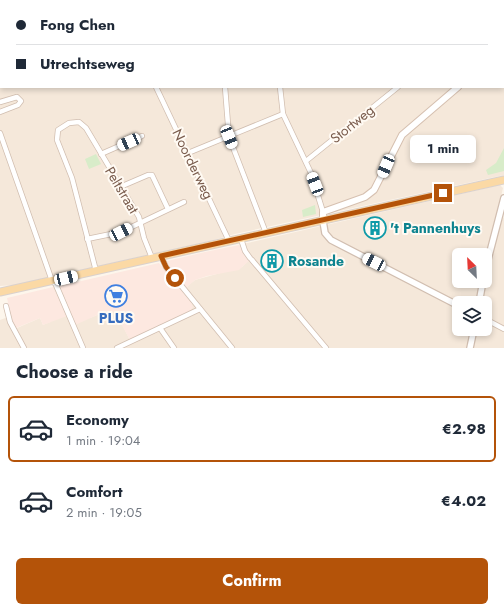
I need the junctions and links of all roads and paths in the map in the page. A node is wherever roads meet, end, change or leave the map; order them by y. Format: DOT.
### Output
graph roads {
  1 [pos="156,88"];
  2 [pos="225,88"];
  3 [pos="280,88"];
  4 [pos="397,88"];
  5 [pos="457,88"];
  6 [pos="0,102"];
  7 [pos="0,112"];
  8 [pos="283,114"];
  9 [pos="0,133"];
  10 [pos="142,136"];
  11 [pos="229,137"];
  12 [pos="188,153"];
  13 [pos="101,154"];
  14 [pos="306,161"];
  15 [pos="504,180"];
  16 [pos="120,187"];
  17 [pos="504,198"];
  18 [pos="184,202"];
  19 [pos="168,209"];
  20 [pos="323,212"];
  21 [pos="140,221"];
  22 [pos="323,221"];
  23 [pos="266,233"];
  24 [pos="87,239"];
  25 [pos="241,239"];
  26 [pos="230,241"];
  27 [pos="491,248"];
  28 [pos="161,256"];
  29 [pos="152,258"];
  30 [pos="96,271"];
  31 [pos="53,281"];
  32 [pos="0,292"];
  33 [pos="452,302"];
  34 [pos="6,306"];
  35 [pos="200,309"];
  36 [pos="492,323"];
  37 [pos="160,328"];
  38 [pos="504,329"];
  39 [pos="473,336"];
  40 [pos="24,348"];
  41 [pos="83,348"];
  42 [pos="118,348"];
  43 [pos="174,348"];
  44 [pos="232,348"];
  45 [pos="326,348"];
  46 [pos="470,348"];
  1 -- 12 [label="street, Noorderweg"];
  2 -- 11 [label="street"];
  3 -- 8 [label="street"];
  4 -- 14 [label="street, Stortweg"];
  5 -- 20 [label="main road"];
  6 -- 7 [label="street"];
  8 -- 11 [label="street"];
  8 -- 14 [label="street"];
  9 -- 31 [label="street"];
  10 -- 13 [label="street"];
  11 -- 12 [label="street"];
  11 -- 23 [label="street"];
  12 -- 26 [label="street, Noorderweg"];
  13 -- 16 [label="street, Peltstraat"];
  13 -- 24 [label="street, Peltstraat"];
  14 -- 20 [label="street"];
  15 -- 22 [label="main road"];
  16 -- 19 [label="street"];
  16 -- 21 [label="street, Peltstraat"];
  17 -- 27 [label="street"];
  18 -- 19 [label="street"];
  19 -- 21 [label="street"];
  20 -- 22 [label="main road"];
  21 -- 24 [label="street"];
  21 -- 29 [label="street, Peltstraat"];
  22 -- 23 [label="main road"];
  22 -- 33 [label="street"];
  23 -- 25 [label="main road"];
  24 -- 30 [label="street"];
  25 -- 26 [label="main road"];
  25 -- 45 [label="street"];
  26 -- 28 [label="main road"];
  28 -- 29 [label="main road"];
  28 -- 35 [label="street"];
  29 -- 30 [label="main road"];
  30 -- 31 [label="main road"];
  31 -- 32 [label="main road"];
  31 -- 41 [label="street"];
  34 -- 40 [label="street"];
  35 -- 37 [label="street"];
  35 -- 44 [label="street"];
  36 -- 38 [label="street"];
  37 -- 42 [label="street"];
  37 -- 43 [label="street"];
  39 -- 46 [label="street"];
}
